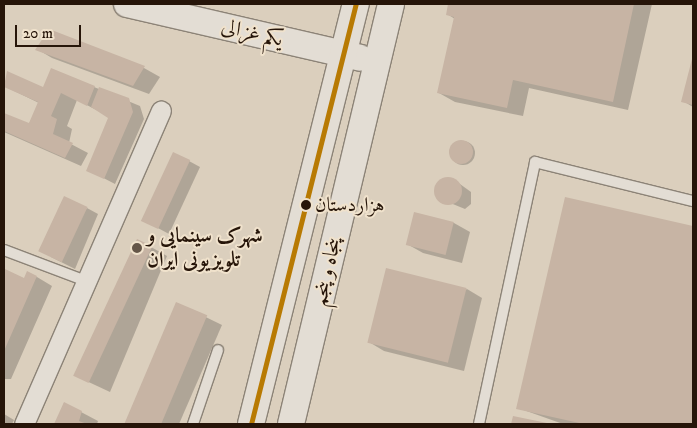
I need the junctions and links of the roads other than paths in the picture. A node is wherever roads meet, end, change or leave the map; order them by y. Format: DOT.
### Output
graph roads {
  1 [pos="127,4"];
  2 [pos="356,4"];
  3 [pos="391,4"];
  4 [pos="343,54"];
  5 [pos="378,62"];
  6 [pos="160,110"];
  7 [pos="693,201"];
  8 [pos="4,250"];
  9 [pos="86,281"];
  10 [pos="218,350"];
  11 [pos="24,424"];
  12 [pos="193,424"];
  13 [pos="251,424"];
  14 [pos="291,424"];
  15 [pos="480,424"];
  1 -- 4 [label="main road, یکم غزالی"];
  2 -- 4 [label="main road, پنجاه و پنجم"];
  3 -- 5 [label="main road, پنجاه و پنجم"];
  4 -- 5 [label="main road, یکم غزالی"];
  4 -- 13 [label="main road, پنجاه و پنجم"];
  5 -- 14 [label="main road, پنجاه و پنجم"];
  6 -- 9 [label="street"];
  7 -- 15 [label="lane"];
  8 -- 9 [label="lane"];
  9 -- 11 [label="street"];
  10 -- 12 [label="lane"];
}
